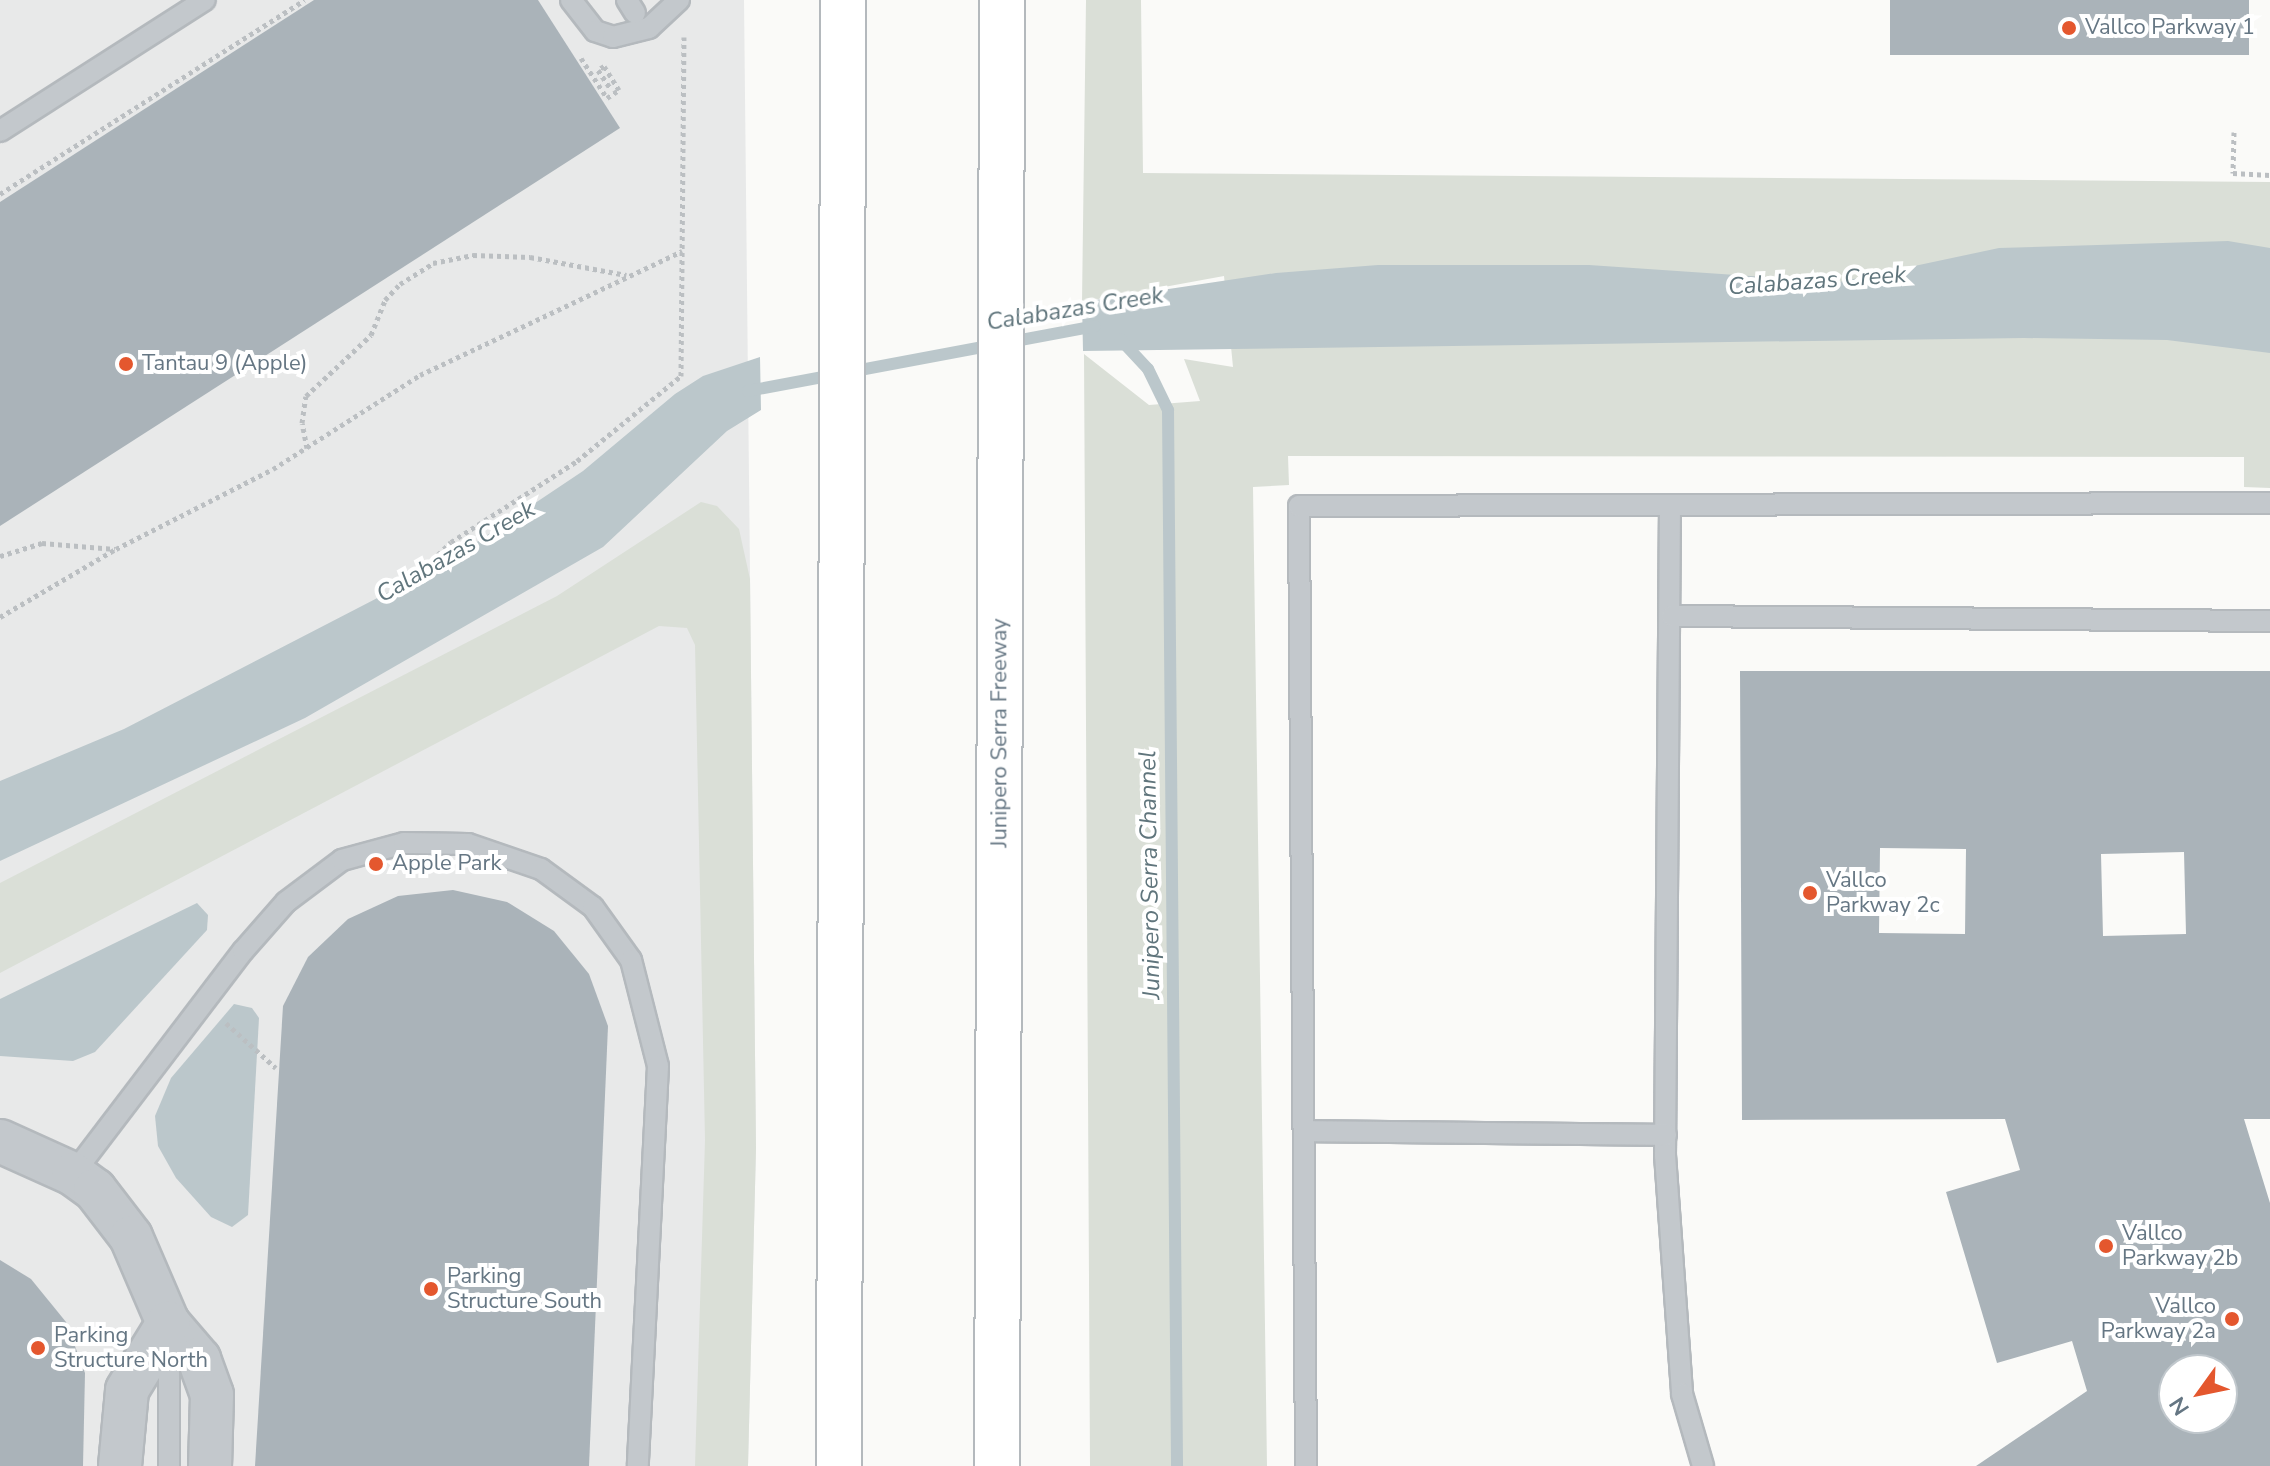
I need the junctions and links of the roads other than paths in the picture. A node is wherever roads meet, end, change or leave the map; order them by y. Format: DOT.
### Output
graph roads {
  1 [pos="205,0"];
  2 [pos="571,0"];
  3 [pos="679,0"];
  4 [pos="843,0"];
  5 [pos="1002,0"];
  6 [pos="0,131"];
  7 [pos="2270,503"];
  8 [pos="1670,505"];
  9 [pos="1672,616"];
  10 [pos="2270,621"];
  11 [pos="1304,1131"];
  12 [pos="1666,1135"];
  13 [pos="0,1141"];
  14 [pos="73,1174"];
  15 [pos="168,1323"];
  16 [pos="120,1466"];
  17 [pos="169,1466"];
  18 [pos="210,1466"];
  19 [pos="638,1466"];
  20 [pos="839,1466"];
  21 [pos="997,1466"];
  22 [pos="1306,1466"];
  23 [pos="1703,1466"];
  1 -- 6 [label="lane"];
  2 -- 3 [label="lane"];
  4 -- 20 [label="highway"];
  5 -- 21 [label="highway, Junipero Serra Freeway"];
  7 -- 8 [label="lane"];
  8 -- 9 [label="lane"];
  8 -- 11 [label="lane"];
  9 -- 10 [label="lane"];
  9 -- 12 [label="lane"];
  11 -- 12 [label="lane"];
  11 -- 22 [label="lane"];
  12 -- 23 [label="lane"];
  13 -- 14 [label="street"];
  14 -- 15 [label="street"];
  14 -- 19 [label="lane"];
  15 -- 16 [label="street"];
  15 -- 17 [label="lane"];
  15 -- 18 [label="street"];
}
